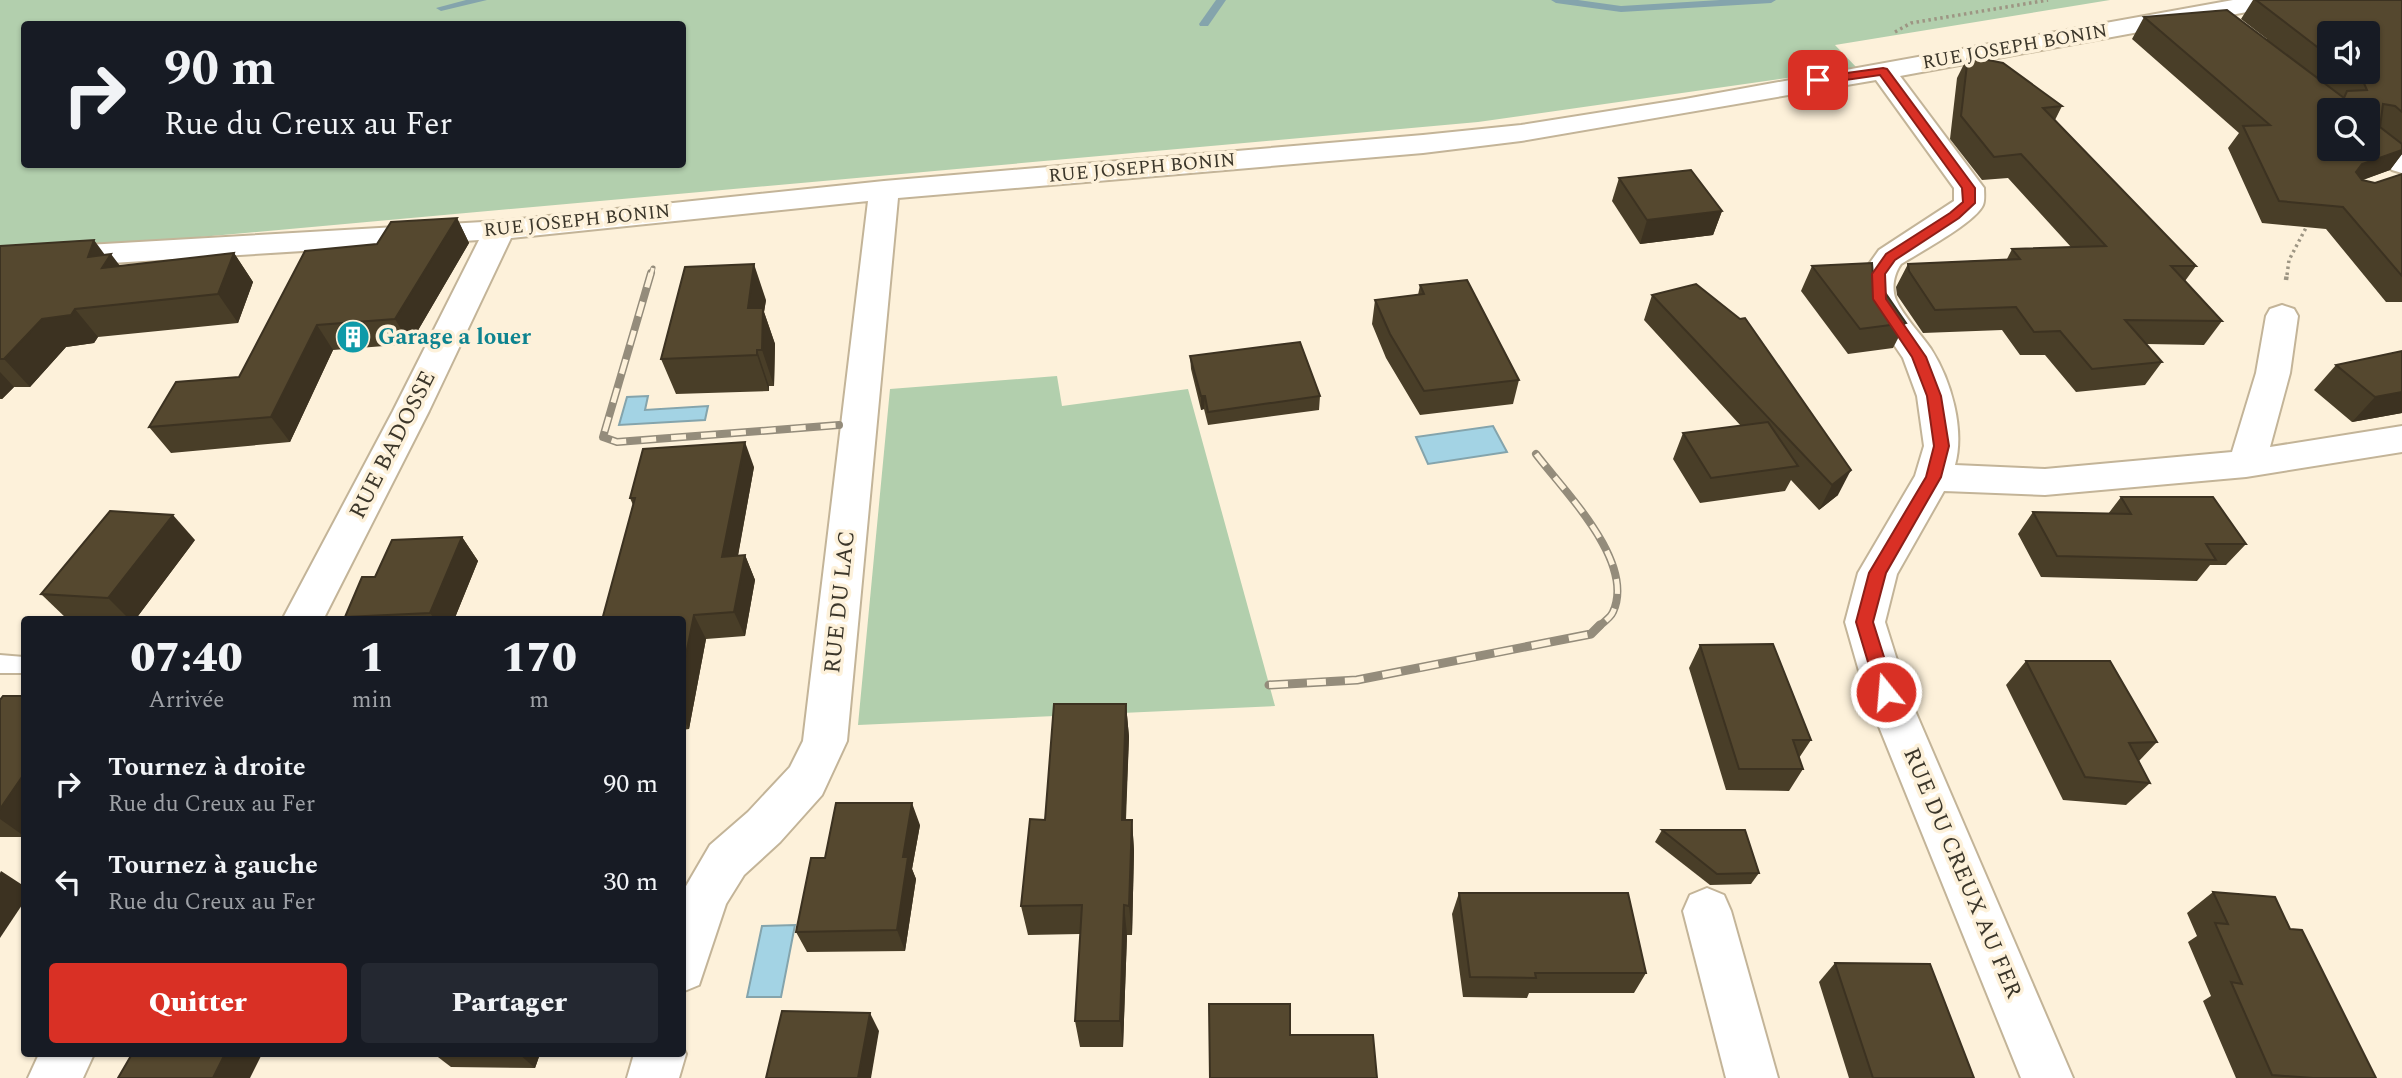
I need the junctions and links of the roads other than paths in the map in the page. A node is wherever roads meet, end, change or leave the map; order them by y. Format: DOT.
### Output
graph roads {
  1 [pos="2274,0"];
  2 [pos="1883,71"];
  3 [pos="2380,146"];
  4 [pos="2402,164"];
  5 [pos="884,190"];
  6 [pos="500,230"];
  7 [pos="0,260"];
  8 [pos="2281,316"];
  9 [pos="2402,439"];
  10 [pos="2246,464"];
  11 [pos="1933,477"];
  12 [pos="304,616"];
  13 [pos="0,664"];
  14 [pos="21,665"];
  15 [pos="1707,911"];
  16 [pos="686,955"];
  17 [pos="66,1057"];
  18 [pos="659,1057"];
  19 [pos="54,1078"];
  20 [pos="653,1078"];
  21 [pos="1752,1078"];
  22 [pos="2047,1078"];
  1 -- 2 [label="street, RUE JOSEPH BONIN"];
  2 -- 5 [label="street, RUE JOSEPH BONIN"];
  2 -- 11 [label="street, RUE DU CREUX AU FER"];
  3 -- 4 [label="street"];
  5 -- 6 [label="street, RUE JOSEPH BONIN"];
  5 -- 16 [label="street, RUE DU LAC"];
  6 -- 7 [label="street, RUE JOSEPH BONIN"];
  6 -- 12 [label="street, RUE BADOSSE"];
  8 -- 10 [label="street"];
  9 -- 10 [label="street"];
  10 -- 11 [label="street"];
  11 -- 22 [label="street, RUE DU CREUX AU FER"];
  13 -- 14 [label="lane"];
  15 -- 21 [label="street"];
  17 -- 19 [label="street"];
  18 -- 20 [label="street"];
}
